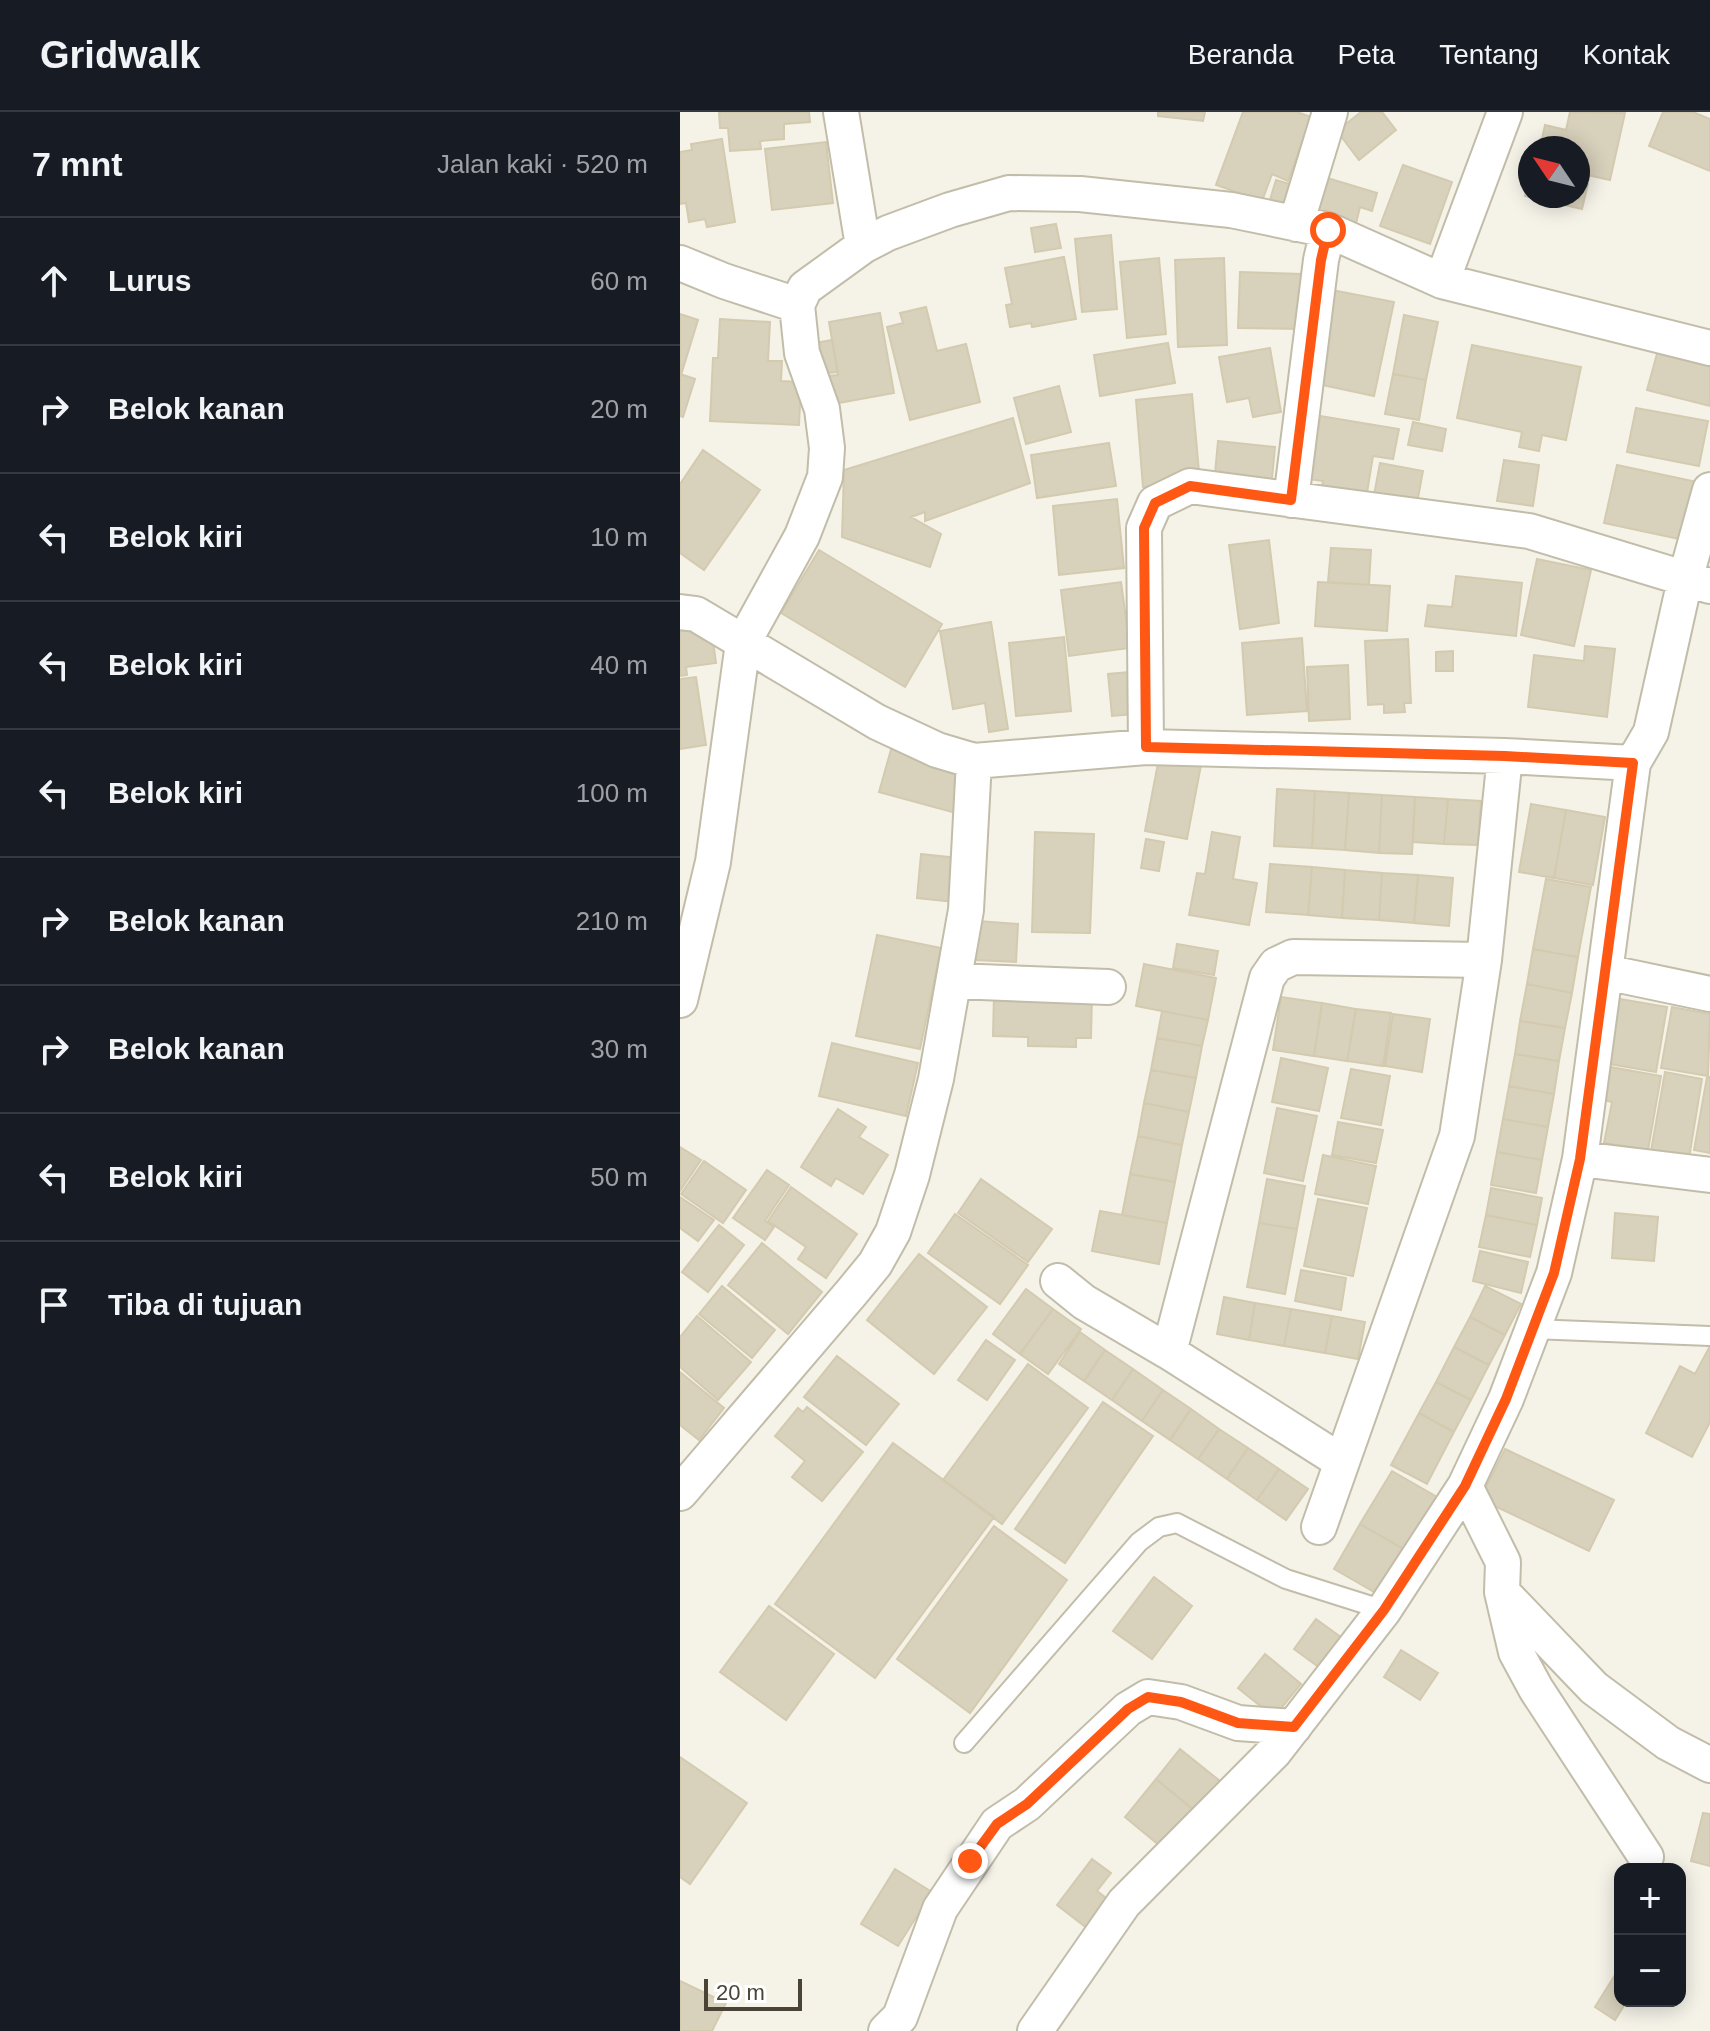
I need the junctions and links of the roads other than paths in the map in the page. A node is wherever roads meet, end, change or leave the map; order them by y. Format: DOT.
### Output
graph roads {
  1 [pos="841,112"];
  2 [pos="1330,112"];
  3 [pos="1505,112"];
  4 [pos="1312,227"];
  5 [pos="863,246"];
  6 [pos="680,263"];
  7 [pos="1442,281"];
  8 [pos="797,305"];
  9 [pos="1710,348"];
  10 [pos="1710,490"];
  11 [pos="1291,500"];
  12 [pos="1698,583"];
  13 [pos="680,612"];
  14 [pos="743,643"];
  15 [pos="1146,747"];
  16 [pos="1505,756"];
  17 [pos="974,761"];
  18 [pos="1633,763"];
  19 [pos="1484,960"];
  20 [pos="1605,972"];
  21 [pos="955,981"];
  22 [pos="1108,987"];
  23 [pos="1710,994"];
  24 [pos="680,1000"];
  25 [pos="1580,1159"];
  26 [pos="1710,1175"];
  27 [pos="1058,1281"];
  28 [pos="1532,1329"];
  29 [pos="1710,1336"];
  30 [pos="1169,1352"];
  31 [pos="1342,1462"];
  32 [pos="1465,1486"];
  33 [pos="680,1493"];
  34 [pos="1319,1527"];
  35 [pos="1502,1592"];
  36 [pos="1384,1610"];
  37 [pos="1294,1727"];
  38 [pos="964,1743"];
  39 [pos="1710,1765"];
  40 [pos="1646,1857"];
  41 [pos="886,2031"];
  42 [pos="1035,2031"];
  1 -- 5 [label="street"];
  2 -- 4 [label="street"];
  3 -- 7 [label="street"];
  4 -- 5 [label="street"];
  4 -- 7 [label="street"];
  4 -- 11 [label="street"];
  5 -- 8 [label="street"];
  6 -- 8 [label="street"];
  7 -- 9 [label="street"];
  8 -- 14 [label="street"];
  10 -- 12 [label="street"];
  11 -- 12 [label="street"];
  11 -- 15 [label="street"];
  12 -- 18 [label="street"];
  13 -- 14 [label="street"];
  14 -- 17 [label="street"];
  14 -- 24 [label="street"];
  15 -- 16 [label="street"];
  15 -- 17 [label="street"];
  16 -- 18 [label="street"];
  16 -- 19 [label="street"];
  17 -- 21 [label="street"];
  18 -- 20 [label="street"];
  19 -- 30 [label="street"];
  19 -- 31 [label="street"];
  20 -- 23 [label="street"];
  20 -- 25 [label="street"];
  21 -- 22 [label="street"];
  21 -- 33 [label="street"];
  25 -- 26 [label="street"];
  25 -- 28 [label="street"];
  27 -- 30 [label="street"];
  28 -- 29 [label="lane"];
  28 -- 32 [label="street"];
  30 -- 31 [label="street"];
  31 -- 34 [label="street"];
  32 -- 35 [label="street"];
  32 -- 36 [label="street"];
  35 -- 39 [label="street"];
  35 -- 40 [label="street"];
  36 -- 37 [label="street"];
  36 -- 38 [label="lane"];
  37 -- 41 [label="street"];
  37 -- 42 [label="street"];
}
